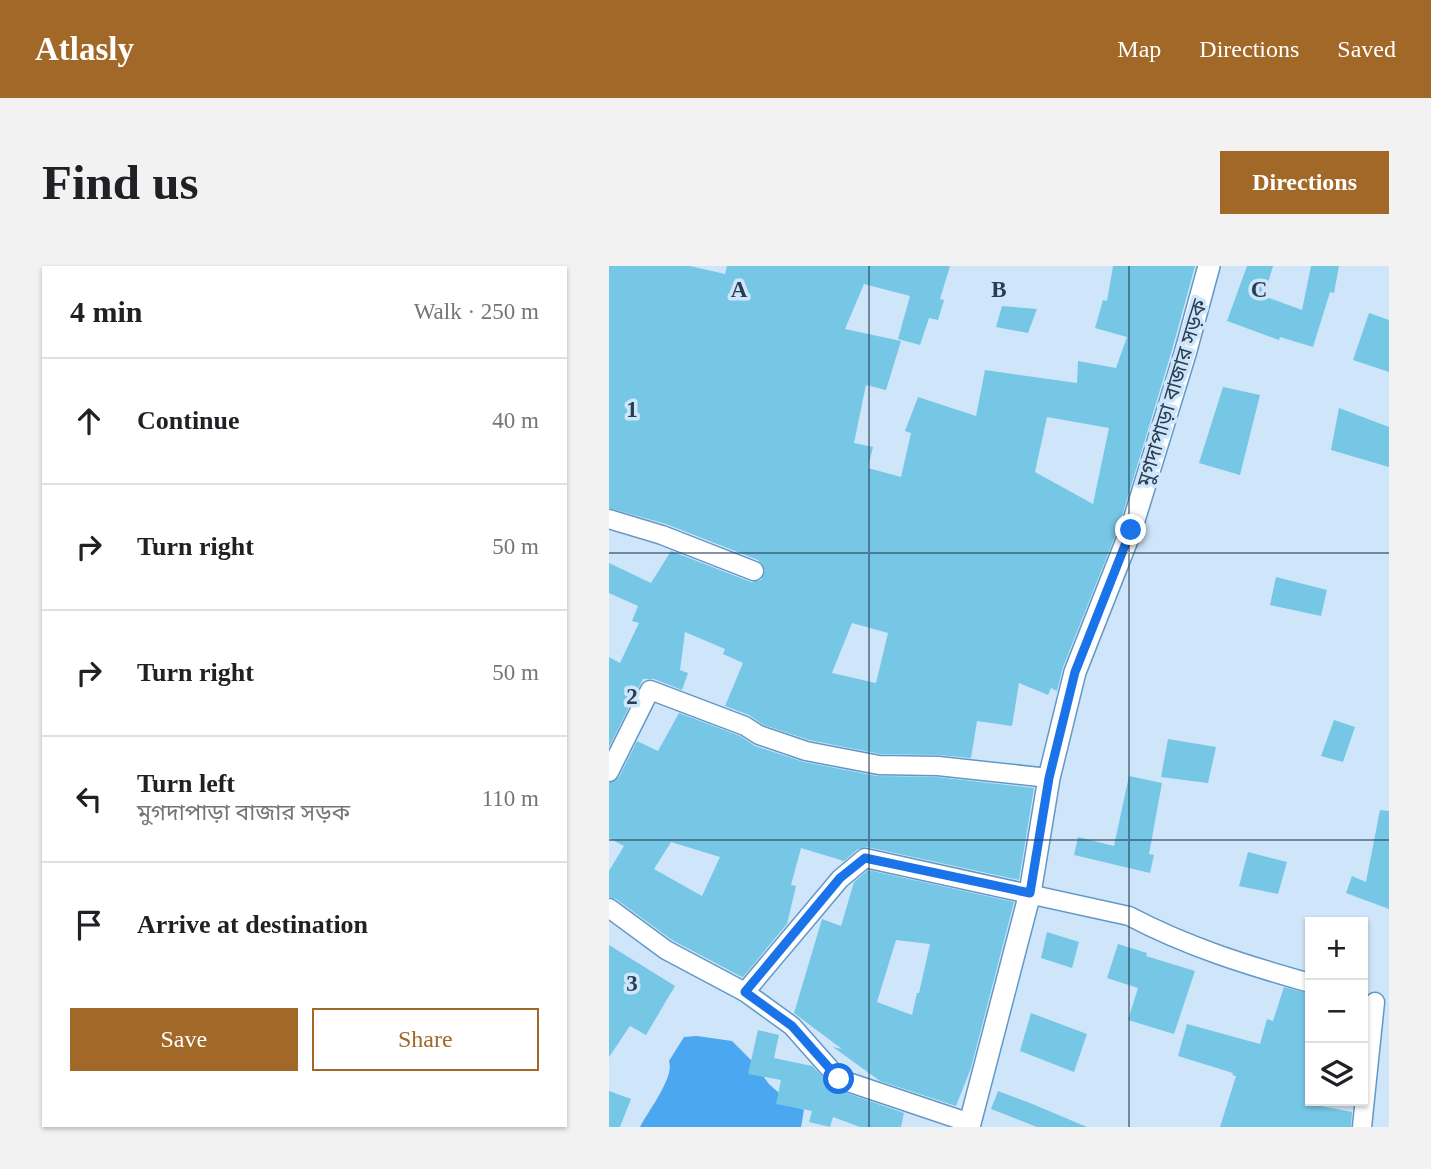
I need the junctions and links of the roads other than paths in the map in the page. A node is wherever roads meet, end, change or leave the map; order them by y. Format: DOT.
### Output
graph roads {
  1 [pos="1209,266"];
  2 [pos="609,519"];
  3 [pos="754,570"];
  4 [pos="609,772"];
  5 [pos="1049,778"];
  6 [pos="1030,893"];
  7 [pos="609,908"];
  8 [pos="1305,982"];
  9 [pos="745,992"];
  10 [pos="1376,1001"];
  11 [pos="969,1125"];
  12 [pos="1362,1127"];
  1 -- 5 [label="street, মুগদাপাড়া বাজার সড়ক"];
  2 -- 3 [label="street"];
  4 -- 5 [label="street"];
  5 -- 6 [label="street, মুগদাপাড়া বাজার সড়ক"];
  6 -- 8 [label="street"];
  6 -- 9 [label="street"];
  6 -- 11 [label="street, মুগদাপাড়া বাজার সড়ক"];
  7 -- 9 [label="street"];
  9 -- 11 [label="street"];
  10 -- 12 [label="street"];
}
